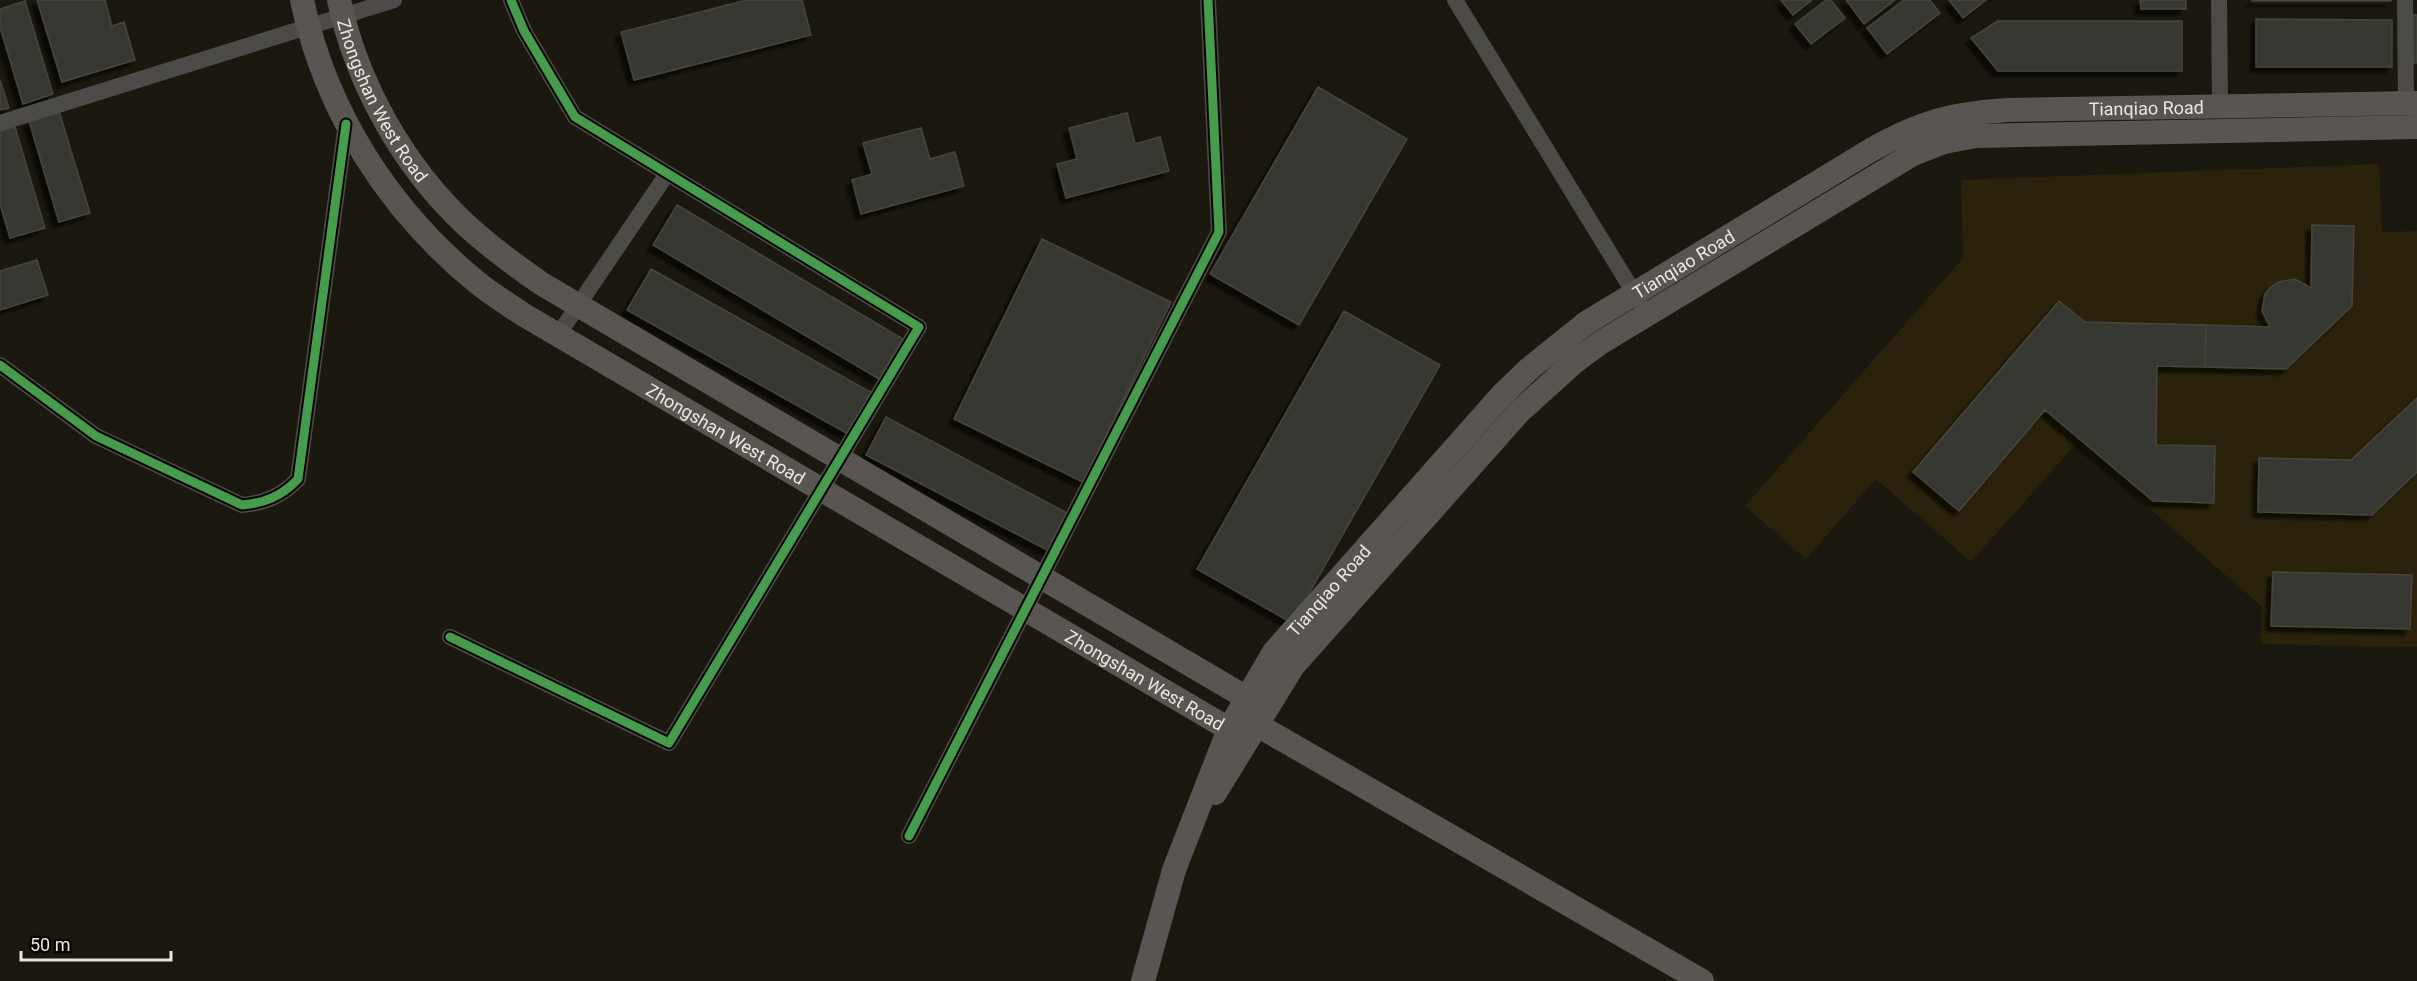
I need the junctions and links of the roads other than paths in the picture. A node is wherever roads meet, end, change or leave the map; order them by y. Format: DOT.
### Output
graph roads {
  1 [pos="302,0"];
  2 [pos="393,0"];
  3 [pos="511,0"];
  4 [pos="1208,0"];
  5 [pos="1455,0"];
  6 [pos="2219,0"];
  7 [pos="2405,0"];
  8 [pos="340,8"];
  9 [pos="307,26"];
  10 [pos="2412,104"];
  11 [pos="2220,107"];
  12 [pos="0,123"];
  13 [pos="346,124"];
  14 [pos="2417,127"];
  15 [pos="667,174"];
  16 [pos="1634,293"];
  17 [pos="578,305"];
  18 [pos="1646,314"];
  19 [pos="558,335"];
  20 [pos="0,365"];
  21 [pos="840,459"];
  22 [pos="821,490"];
  23 [pos="1042,577"];
  24 [pos="1026,609"];
  25 [pos="450,637"];
  26 [pos="1247,698"];
  27 [pos="1259,726"];
  28 [pos="1229,729"];
  29 [pos="909,836"];
  30 [pos="1186,838"];
  31 [pos="1143,981"];
  32 [pos="1702,981"];
  1 -- 9 [label="main road, Zhongshan West Road"];
  2 -- 8 [label="street"];
  3 -- 15 [label="street"];
  4 -- 23 [label="street"];
  5 -- 16 [label="street"];
  6 -- 11 [label="street"];
  7 -- 10 [label="street"];
  8 -- 9 [label="street"];
  8 -- 17 [label="main road, Zhongshan West Road"];
  9 -- 12 [label="street"];
  9 -- 13 [label="main road, Zhongshan West Road"];
  10 -- 11 [label="main road, Tianqiao Road"];
  11 -- 16 [label="main road, Tianqiao Road"];
  13 -- 19 [label="main road, Zhongshan West Road"];
  13 -- 20 [label="street"];
  14 -- 18 [label="main road, Tianqiao Road"];
  15 -- 17 [label="street"];
  15 -- 21 [label="street"];
  16 -- 18 [label="street"];
  16 -- 26 [label="main road, Tianqiao Road"];
  17 -- 19 [label="street"];
  17 -- 21 [label="main road, Zhongshan West Road"];
  18 -- 27 [label="main road, Tianqiao Road"];
  19 -- 22 [label="main road, Zhongshan West Road"];
  21 -- 22 [label="street"];
  21 -- 23 [label="main road, Zhongshan West Road"];
  22 -- 24 [label="main road, Zhongshan West Road"];
  22 -- 25 [label="street"];
  23 -- 24 [label="street"];
  23 -- 26 [label="main road, Zhongshan West Road"];
  24 -- 28 [label="main road, Zhongshan West Road"];
  24 -- 29 [label="street"];
  26 -- 27 [label="main road, Zhongshan West Road"];
  26 -- 28 [label="main road, Tianqiao Road"];
  27 -- 28 [label="main road, Zhongshan West Road"];
  27 -- 30 [label="main road, Tianqiao Road"];
  27 -- 32 [label="main road"];
  28 -- 30 [label="main road, Tianqiao Road"];
  30 -- 31 [label="main road, Tianqiao Road"];
}
